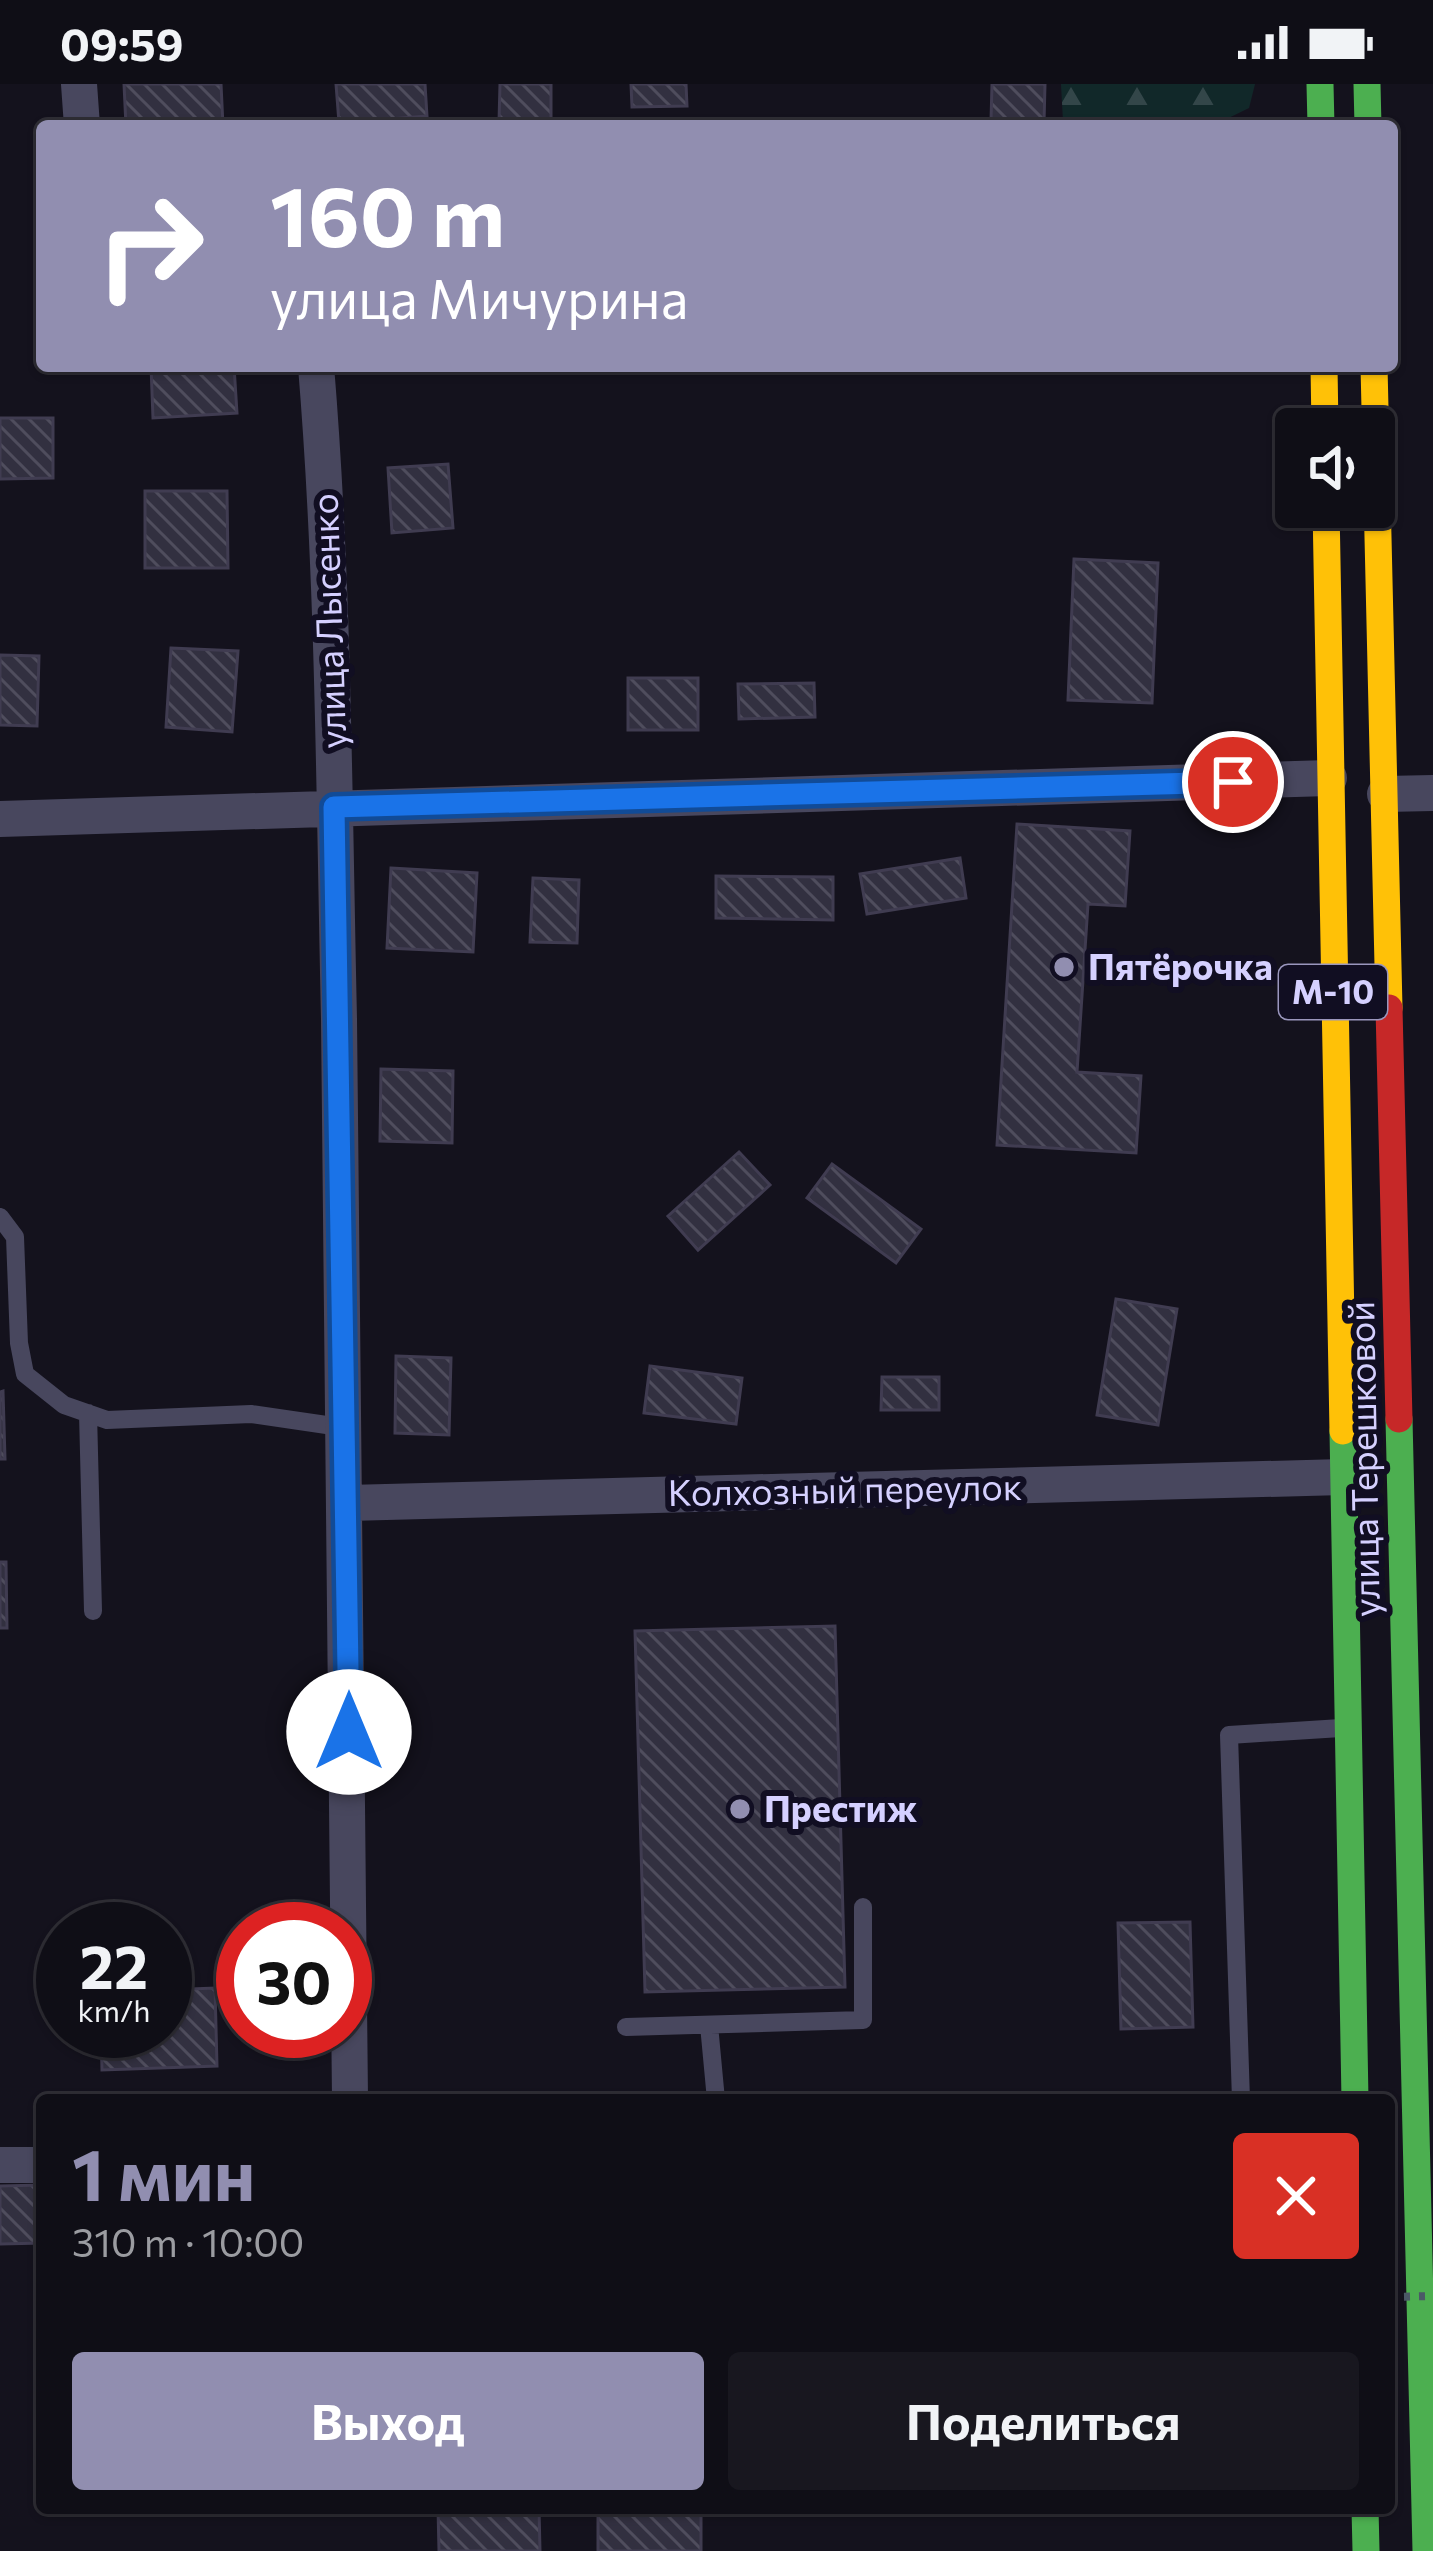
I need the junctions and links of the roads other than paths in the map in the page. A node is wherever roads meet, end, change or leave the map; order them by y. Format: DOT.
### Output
graph roads {
  1 [pos="79,84"];
  2 [pos="1320,84"];
  3 [pos="1367,84"];
  4 [pos="82,120"];
  5 [pos="1321,120"];
  6 [pos="1368,120"];
  7 [pos="316,372"];
  8 [pos="1324,372"];
  9 [pos="1374,372"];
  10 [pos="1325,408"];
  11 [pos="1326,528"];
  12 [pos="1329,778"];
  13 [pos="1433,793"];
  14 [pos="1385,794"];
  15 [pos="334,807"];
  16 [pos="0,818"];
  17 [pos="0,1217"];
  18 [pos="88,1413"];
  19 [pos="347,1428"];
  20 [pos="1343,1477"];
  21 [pos="348,1503"];
  22 [pos="93,1611"];
  23 [pos="1346,1727"];
  24 [pos="863,1907"];
  25 [pos="709,2025"];
  26 [pos="626,2027"];
  27 [pos="350,2094"];
  28 [pos="715,2094"];
  29 [pos="1240,2094"];
  30 [pos="1355,2094"];
  31 [pos="0,2164"];
  32 [pos="36,2165"];
  33 [pos="1365,2514"];
  34 [pos="1366,2551"];
  35 [pos="1426,2551"];
  1 -- 4 [label="street"];
  2 -- 5 [label="highway"];
  3 -- 6 [label="highway"];
  7 -- 15 [label="street, улица Лысенко"];
  8 -- 10 [label="highway"];
  9 -- 14 [label="highway, улица Терешковой / М-10"];
  11 -- 12 [label="highway, улица Терешковой / М-10"];
  12 -- 15 [label="street"];
  12 -- 20 [label="highway, улица Терешковой / М-10"];
  13 -- 14 [label="street"];
  14 -- 35 [label="highway, улица Терешковой / М-10"];
  15 -- 16 [label="street"];
  15 -- 19 [label="street, улица Лысенко"];
  17 -- 18 [label="lane"];
  18 -- 19 [label="lane"];
  18 -- 22 [label="lane"];
  19 -- 21 [label="street, улица Лысенко"];
  20 -- 21 [label="street, Колхозный переулок"];
  20 -- 23 [label="highway, улица Терешковой / М-10"];
  21 -- 27 [label="street, улица Лысенко"];
  23 -- 29 [label="lane"];
  23 -- 30 [label="highway, улица Терешковой / М-10"];
  24 -- 25 [label="lane"];
  25 -- 26 [label="lane"];
  25 -- 28 [label="lane"];
  31 -- 32 [label="street"];
  33 -- 34 [label="highway"];
}
